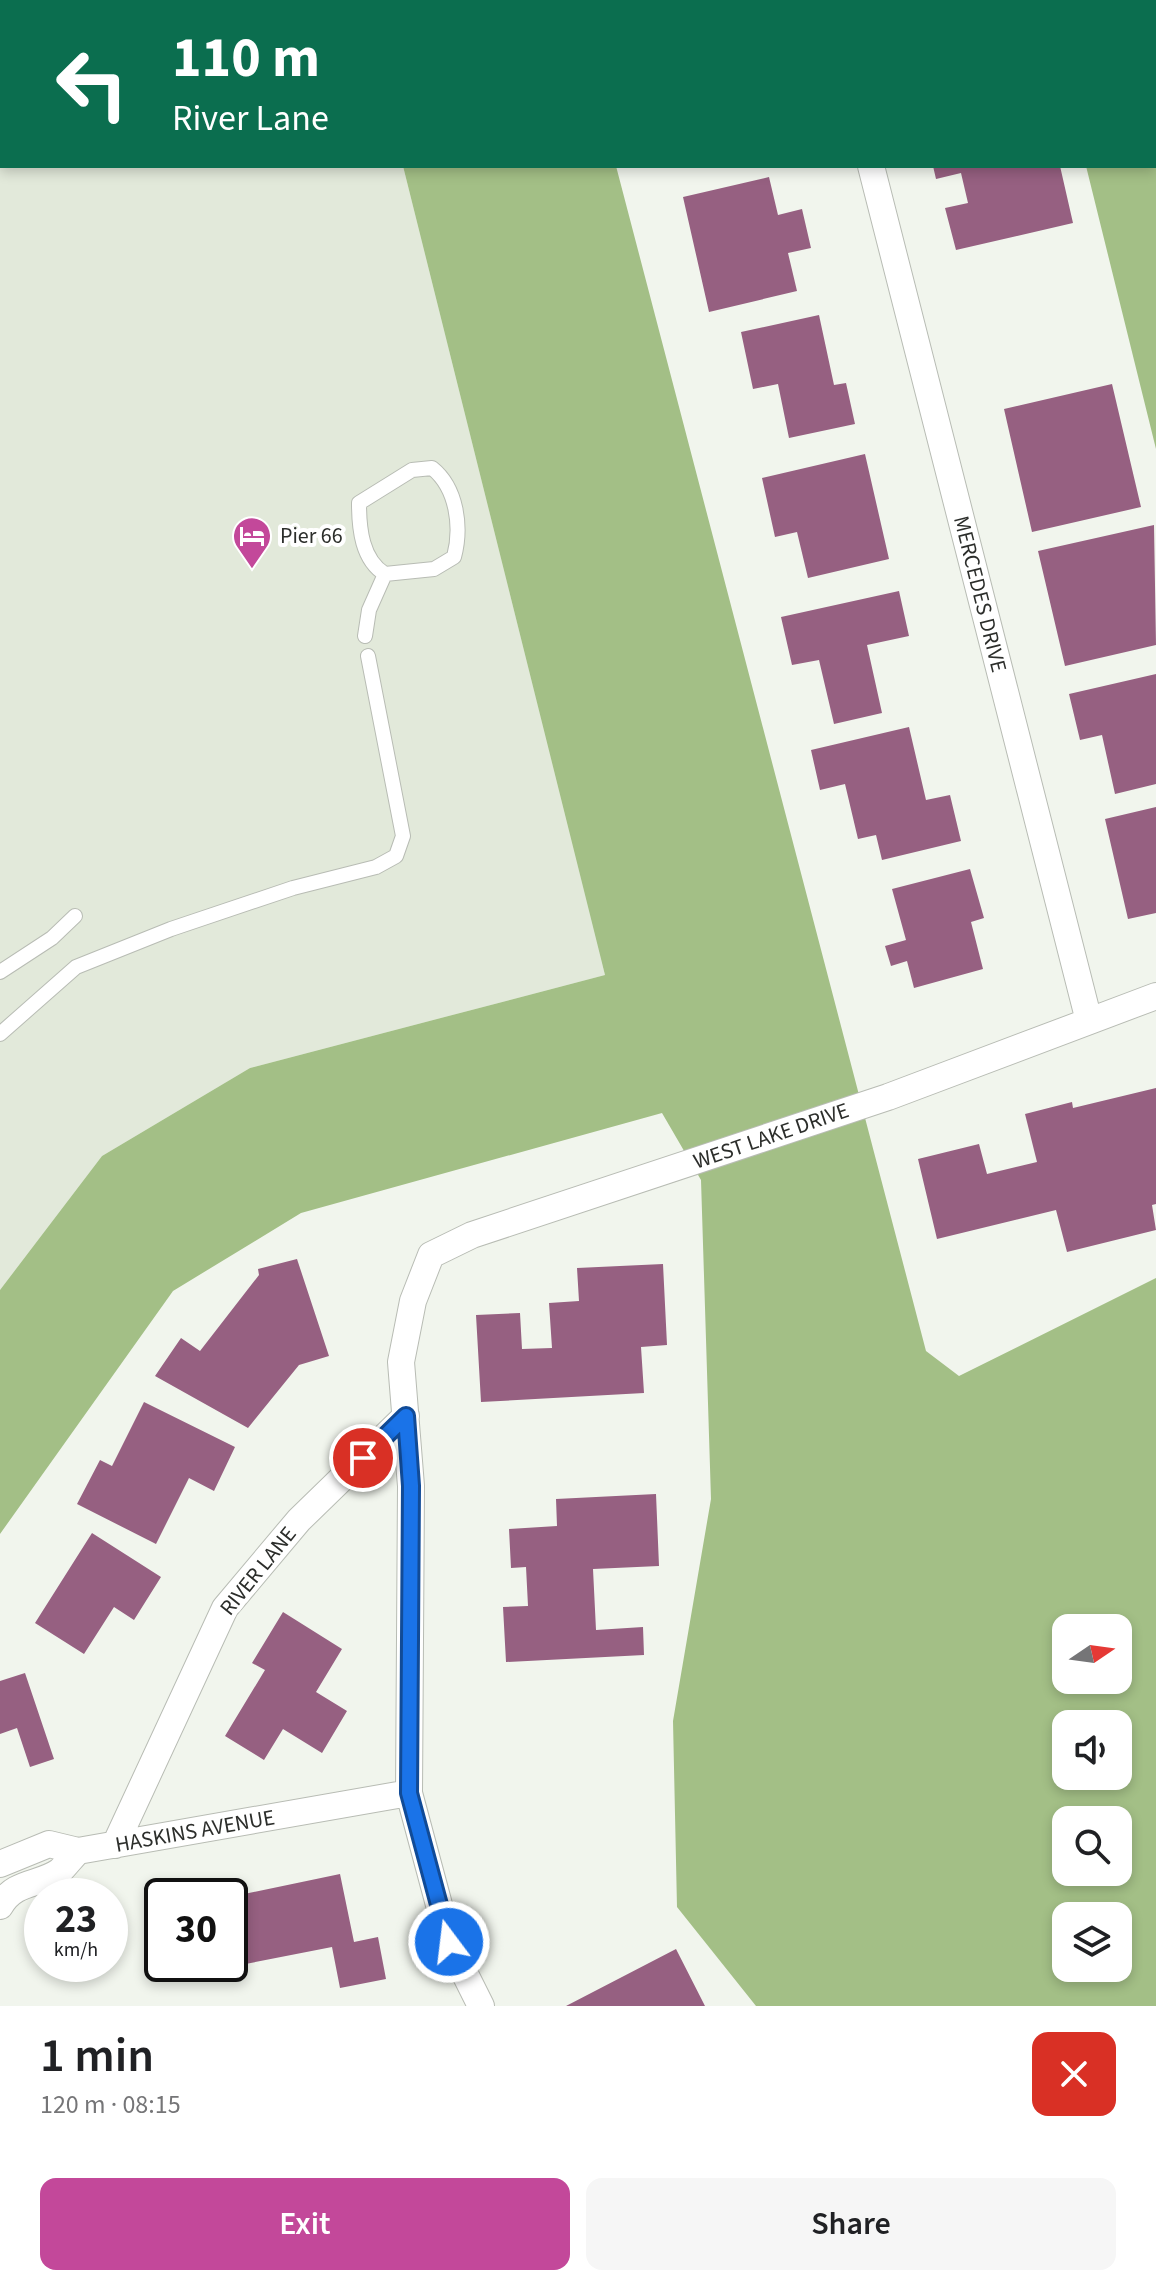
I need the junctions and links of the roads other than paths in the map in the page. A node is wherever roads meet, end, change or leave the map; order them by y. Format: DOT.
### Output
graph roads {
  1 [pos="872,168"];
  2 [pos="385,574"];
  3 [pos="365,636"];
  4 [pos="368,656"];
  5 [pos="75,916"];
  6 [pos="0,972"];
  7 [pos="1156,996"];
  8 [pos="1089,1021"];
  9 [pos="0,1034"];
  10 [pos="406,1416"];
  11 [pos="409,1793"];
  12 [pos="115,1845"];
  13 [pos="78,1851"];
  14 [pos="0,1864"];
  15 [pos="0,1906"];
  16 [pos="481,2006"];
  1 -- 8 [label="street, MERCEDES DRIVE"];
  2 -- 2 [label="lane"];
  2 -- 3 [label="lane"];
  4 -- 9 [label="lane"];
  5 -- 6 [label="lane"];
  7 -- 8 [label="street, WEST LAKE DRIVE"];
  8 -- 10 [label="street, WEST LAKE DRIVE"];
  10 -- 11 [label="street, WEST LAKE DRIVE"];
  10 -- 12 [label="street, RIVER LANE"];
  11 -- 12 [label="street, HASKINS AVENUE"];
  11 -- 16 [label="street, WEST LAKE DRIVE"];
  12 -- 13 [label="street, HASKINS AVENUE"];
  13 -- 14 [label="street"];
  13 -- 15 [label="street, HASKINS AVENUE"];
}
